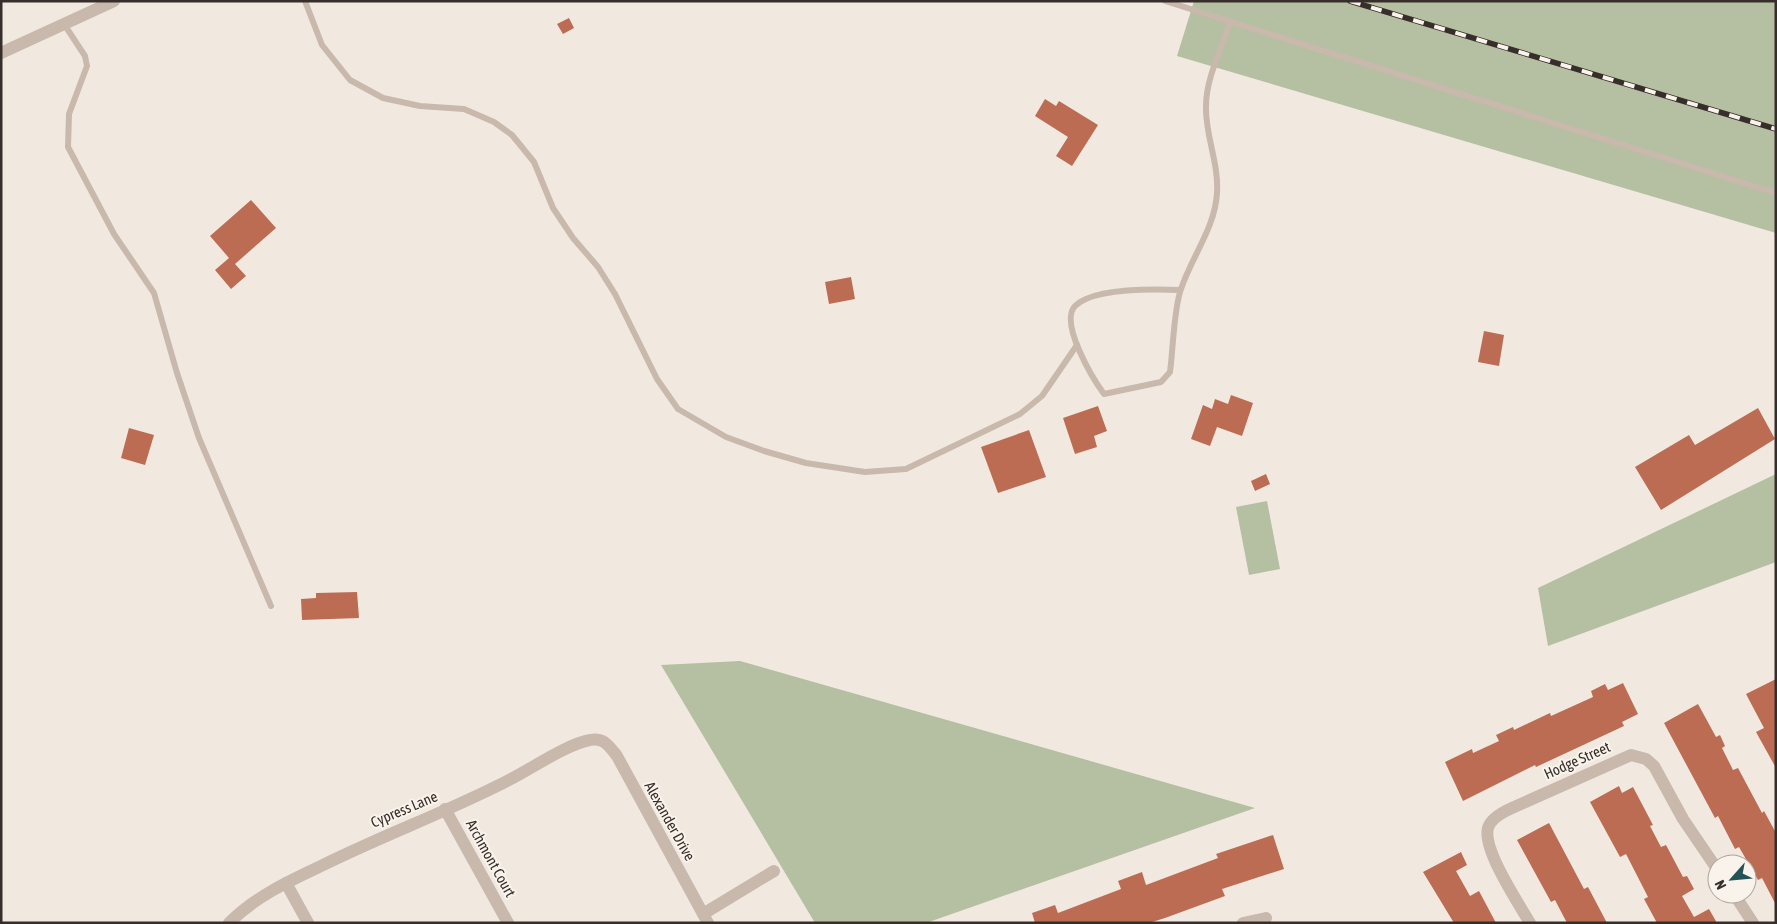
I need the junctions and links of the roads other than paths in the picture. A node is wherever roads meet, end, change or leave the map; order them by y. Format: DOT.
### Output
graph roads {
  1 [pos="114,1"];
  2 [pos="305,1"];
  3 [pos="1165,1"];
  4 [pos="1230,22"];
  5 [pos="64,24"];
  6 [pos="1,53"];
  7 [pos="1776,193"];
  8 [pos="1180,290"];
  9 [pos="1077,345"];
  10 [pos="271,606"];
  11 [pos="599,739"];
  12 [pos="445,809"];
  13 [pos="1707,854"];
  14 [pos="774,872"];
  15 [pos="286,883"];
  16 [pos="1741,904"];
  17 [pos="705,918"];
  18 [pos="1266,918"];
  19 [pos="230,923"];
  20 [pos="308,923"];
  21 [pos="508,923"];
  22 [pos="1243,923"];
  23 [pos="1530,923"];
  24 [pos="1753,923"];
  1 -- 5 [label="street"];
  2 -- 9 [label="lane"];
  3 -- 4 [label="lane"];
  4 -- 7 [label="lane"];
  4 -- 8 [label="lane"];
  5 -- 6 [label="street"];
  5 -- 10 [label="lane"];
  8 -- 9 [label="lane"];
  8 -- 9 [label="lane"];
  11 -- 12 [label="street, Cypress Lane"];
  11 -- 17 [label="street, Alexander Drive"];
  12 -- 15 [label="street, Cypress Lane"];
  12 -- 21 [label="street, Archmont Court"];
  13 -- 23 [label="street, Hodge Street"];
  14 -- 17 [label="street"];
  15 -- 19 [label="street, Cypress Lane"];
  15 -- 20 [label="street"];
  16 -- 24 [label="street"];
  18 -- 22 [label="street"];
}
